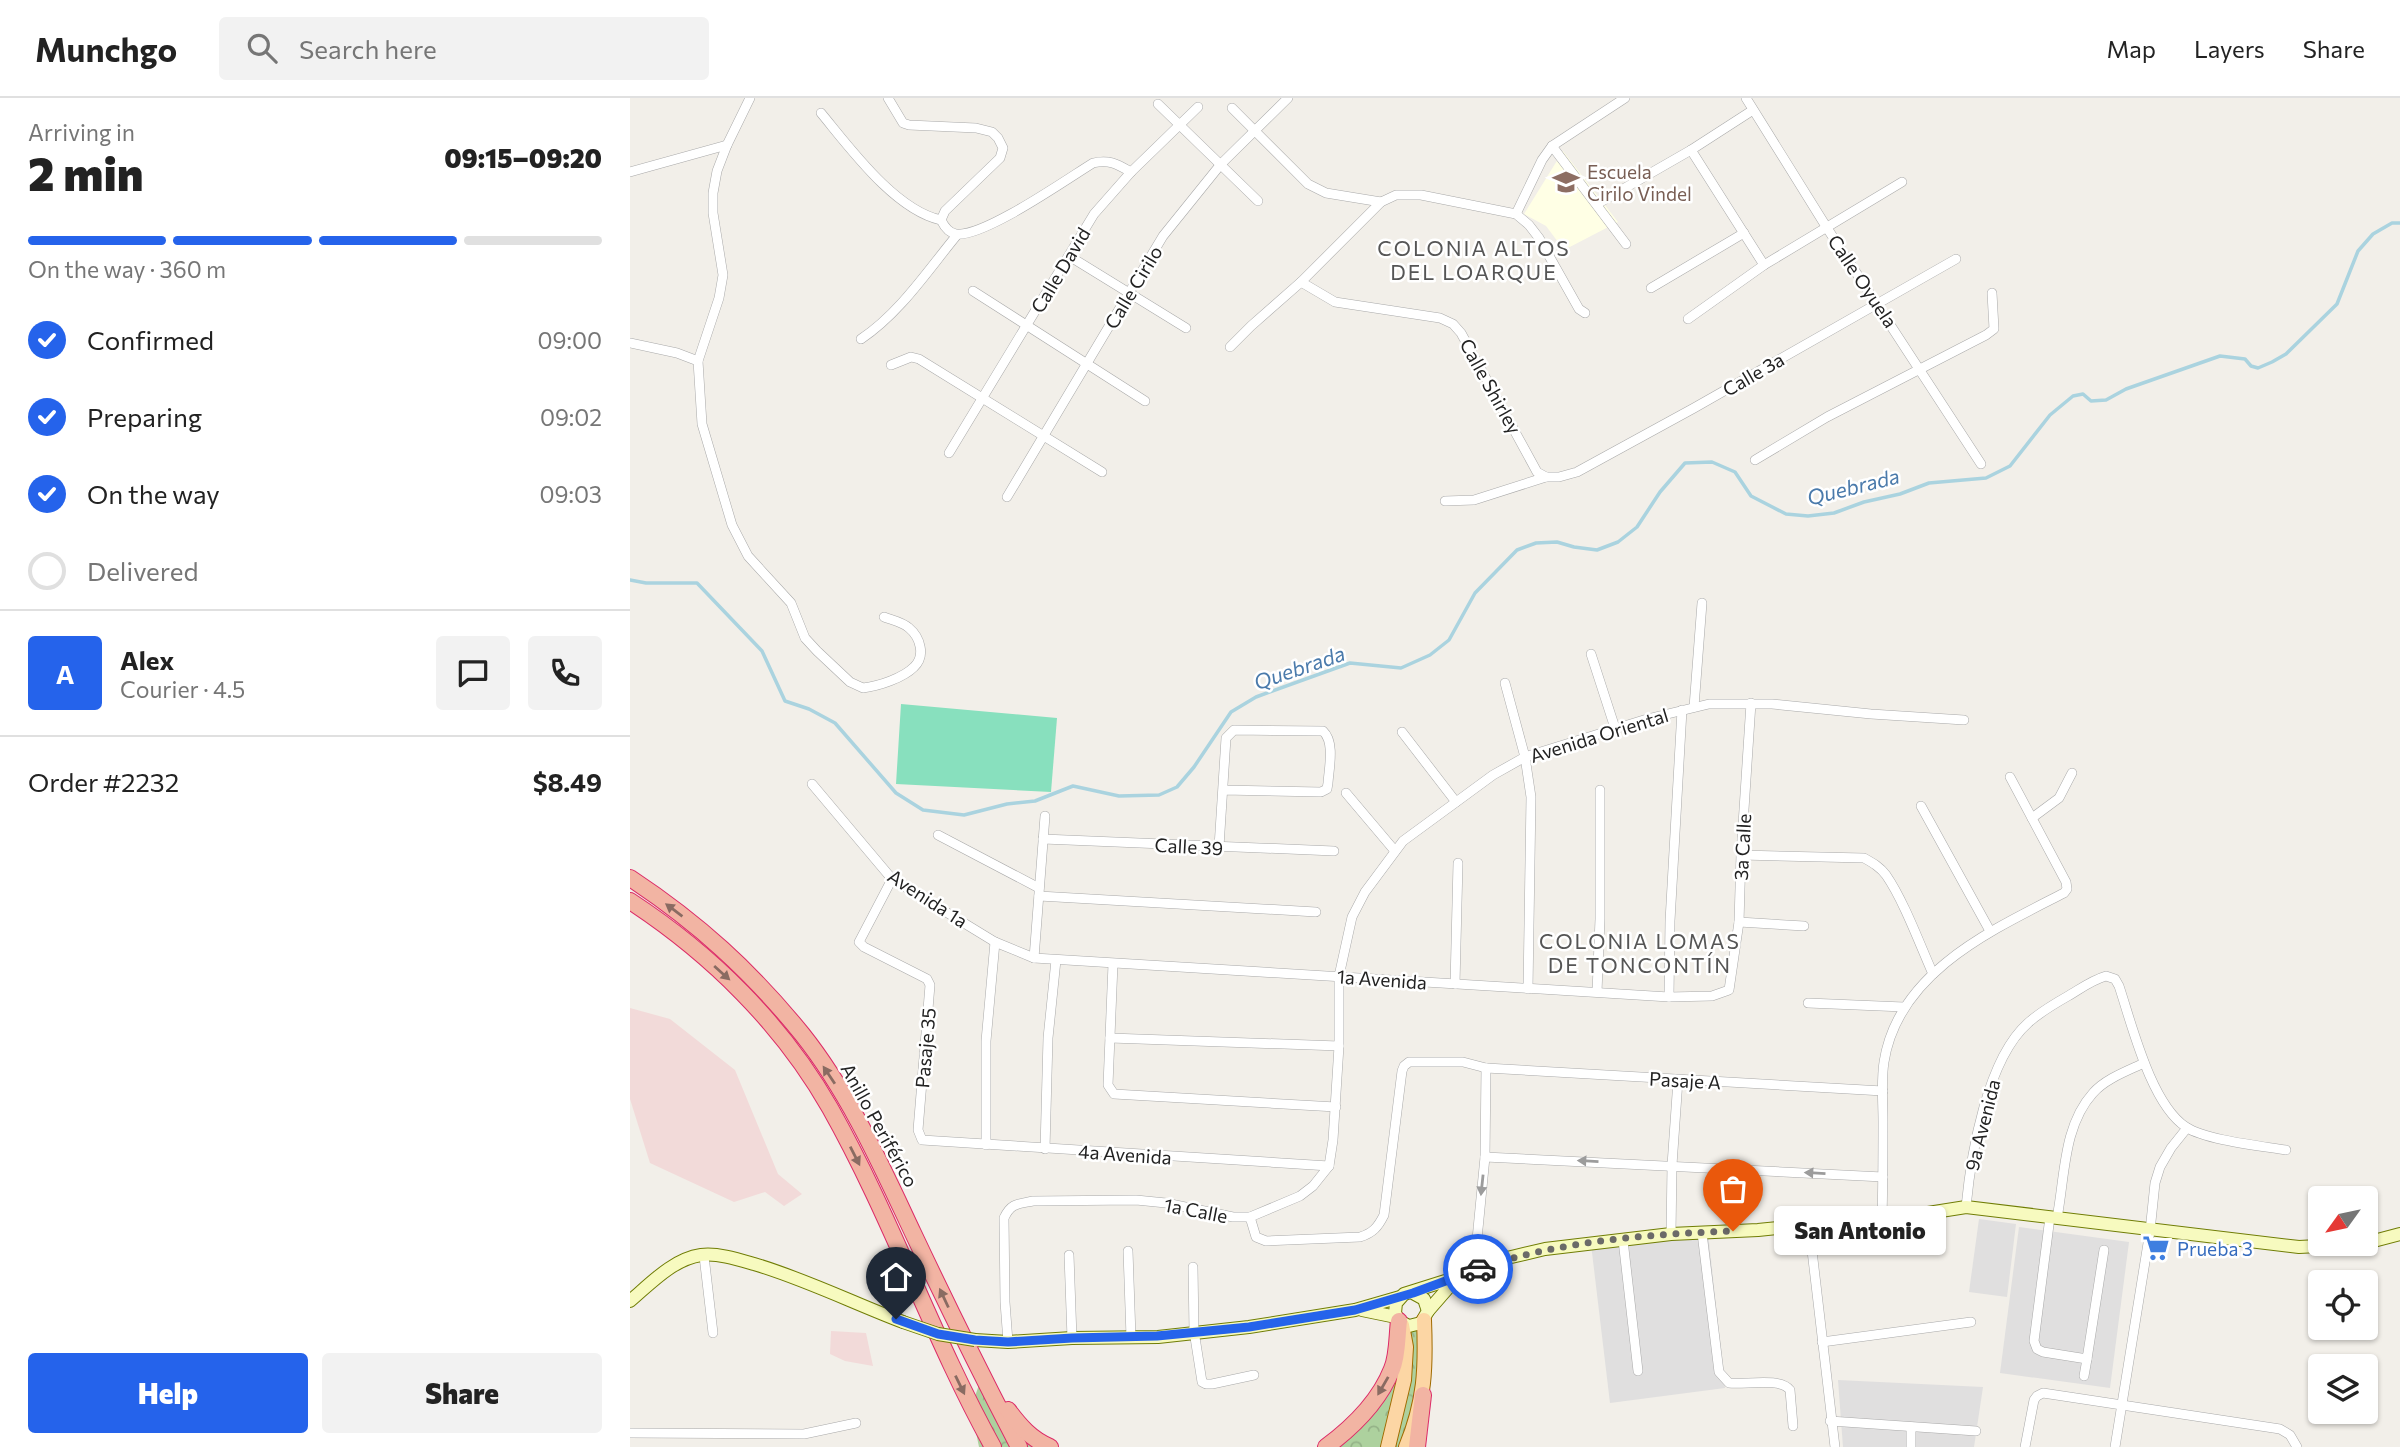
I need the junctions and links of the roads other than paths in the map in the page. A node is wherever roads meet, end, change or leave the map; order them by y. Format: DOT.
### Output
graph roads {
  1 [pos="750,98"];
  2 [pos="888,98"];
  3 [pos="1288,98"];
  4 [pos="1625,98"];
  5 [pos="1746,98"];
  6 [pos="1158,104"];
  7 [pos="1198,107"];
  8 [pos="1232,108"];
  9 [pos="1753,110"];
  10 [pos="821,113"];
  11 [pos="1181,124"];
  12 [pos="1255,132"];
  13 [pos="727,145"];
  14 [pos="1552,146"];
  15 [pos="1691,150"];
  16 [pos="1222,164"];
  17 [pos="630,172"];
  18 [pos="1130,172"];
  19 [pos="1902,183"];
  20 [pos="1258,201"];
  21 [pos="1381,202"];
  22 [pos="1597,204"];
  23 [pos="1516,214"];
  24 [pos="940,220"];
  25 [pos="1827,228"];
  26 [pos="1744,233"];
  27 [pos="957,235"];
  28 [pos="1626,244"];
  29 [pos="1069,256"];
  30 [pos="1956,259"];
  31 [pos="1764,264"];
  32 [pos="1301,282"];
  33 [pos="1651,288"];
  34 [pos="973,291"];
  35 [pos="1130,292"];
  36 [pos="1992,293"];
  37 [pos="1877,302"];
  38 [pos="1585,313"];
  39 [pos="1688,319"];
  40 [pos="1026,326"];
  41 [pos="1186,327"];
  42 [pos="861,339"];
  43 [pos="630,343"];
  44 [pos="1230,347"];
  45 [pos="698,361"];
  46 [pos="891,365"];
  47 [pos="1086,365"];
  48 [pos="1920,368"];
  49 [pos="983,398"];
  50 [pos="1144,401"];
  51 [pos="1043,435"];
  52 [pos="948,453"];
  53 [pos="1755,460"];
  54 [pos="1981,464"];
  55 [pos="1102,471"];
  56 [pos="1546,477"];
  57 [pos="1007,496"];
  58 [pos="1445,501"];
  59 [pos="1702,603"];
  60 [pos="884,617"];
  61 [pos="1591,654"];
  62 [pos="1505,683"];
  63 [pos="1751,703"];
  64 [pos="1694,706"];
  65 [pos="1682,710"];
  66 [pos="1964,720"];
  67 [pos="1615,728"];
  68 [pos="1402,732"];
  69 [pos="1525,757"];
  70 [pos="2072,773"];
  71 [pos="2010,777"];
  72 [pos="812,783"];
  73 [pos="1223,790"];
  74 [pos="1600,790"];
  75 [pos="1346,793"];
  76 [pos="1456,802"];
  77 [pos="1920,806"];
  78 [pos="1045,816"];
  79 [pos="2032,818"];
  80 [pos="938,835"];
  81 [pos="1043,839"];
  82 [pos="1219,847"];
  83 [pos="1334,851"];
  84 [pos="1395,851"];
  85 [pos="1741,855"];
  86 [pos="1458,863"];
  87 [pos="630,878"];
  88 [pos="892,879"];
  89 [pos="1039,892"];
  90 [pos="630,901"];
  91 [pos="1316,912"];
  92 [pos="1739,922"];
  93 [pos="1804,926"];
  94 [pos="1990,931"];
  95 [pos="995,942"];
  96 [pos="1034,958"];
  97 [pos="1056,960"];
  98 [pos="1113,964"];
  99 [pos="1933,974"];
  100 [pos="1339,976"];
  101 [pos="1455,984"];
  102 [pos="1528,989"];
  103 [pos="1728,990"];
  104 [pos="1597,992"];
  105 [pos="1669,997"];
  106 [pos="1808,1003"];
  107 [pos="1903,1007"];
  108 [pos="1110,1038"];
  109 [pos="1339,1046"];
  110 [pos="2144,1063"];
  111 [pos="1486,1068"];
  112 [pos="1678,1080"];
  113 [pos="1883,1091"];
  114 [pos="1336,1107"];
  115 [pos="2187,1128"];
  116 [pos="922,1140"];
  117 [pos="986,1145"];
  118 [pos="1045,1149"];
  119 [pos="2287,1150"];
  120 [pos="1485,1157"];
  121 [pos="1672,1165"];
  122 [pos="1329,1167"];
  123 [pos="1883,1177"];
  124 [pos="1966,1207"];
  125 [pos="1251,1217"];
  126 [pos="1882,1217"];
  127 [pos="2054,1218"];
  128 [pos="1809,1225"];
  129 [pos="2150,1231"];
  130 [pos="1702,1233"];
  131 [pos="1671,1234"];
  132 [pos="2400,1234"];
  133 [pos="1623,1240"];
  134 [pos="2378,1240"];
  135 [pos="2308,1247"];
  136 [pos="2104,1250"];
  137 [pos="1128,1251"];
  138 [pos="1069,1255"];
  139 [pos="704,1256"];
  140 [pos="1193,1267"];
  141 [pos="1474,1270"];
  142 [pos="1458,1277"];
  143 [pos="1413,1293"];
  144 [pos="1400,1297"];
  145 [pos="630,1301"];
  146 [pos="1355,1310"];
  147 [pos="1426,1315"];
  148 [pos="1399,1320"];
  149 [pos="1971,1322"];
  150 [pos="1195,1331"];
  151 [pos="713,1333"];
  152 [pos="1131,1337"];
  153 [pos="1072,1338"];
  154 [pos="1008,1342"];
  155 [pos="1822,1342"];
  156 [pos="2087,1359"];
  157 [pos="1638,1371"];
  158 [pos="1254,1375"];
  159 [pos="982,1376"];
  160 [pos="2084,1376"];
  161 [pos="1423,1395"];
  162 [pos="2121,1404"];
  163 [pos="971,1408"];
  164 [pos="1830,1421"];
  165 [pos="856,1423"];
  166 [pos="1793,1426"];
  167 [pos="1911,1427"];
  168 [pos="1976,1431"];
  169 [pos="630,1433"];
  170 [pos="979,1447"];
  171 [pos="993,1447"];
  172 [pos="1019,1447"];
  173 [pos="1050,1447"];
  174 [pos="1326,1447"];
  175 [pos="1388,1447"];
  176 [pos="1406,1447"];
  177 [pos="1417,1447"];
  178 [pos="1835,1447"];
  179 [pos="1911,1447"];
  180 [pos="2025,1447"];
  181 [pos="2115,1447"];
  182 [pos="2297,1447"];
  1 -- 13 [label="street"];
  2 -- 24 [label="street"];
  3 -- 12 [label="street, Calle Cirilo"];
  4 -- 14 [label="street"];
  5 -- 9 [label="street, Calle Oyuela"];
  6 -- 11 [label="street"];
  7 -- 11 [label="street, Calle David"];
  8 -- 12 [label="street"];
  9 -- 15 [label="street"];
  9 -- 25 [label="street, Calle Oyuela"];
  10 -- 24 [label="street"];
  11 -- 16 [label="street"];
  11 -- 18 [label="street, Calle David"];
  12 -- 16 [label="street, Calle Cirilo"];
  12 -- 21 [label="street"];
  13 -- 17 [label="street"];
  13 -- 45 [label="street"];
  14 -- 22 [label="street"];
  14 -- 23 [label="street"];
  15 -- 22 [label="street"];
  15 -- 26 [label="street"];
  16 -- 20 [label="street"];
  16 -- 35 [label="street, Calle Cirilo"];
  18 -- 27 [label="street"];
  18 -- 29 [label="street, Calle David"];
  19 -- 25 [label="street"];
  21 -- 23 [label="street"];
  21 -- 32 [label="street"];
  22 -- 28 [label="street"];
  23 -- 38 [label="street"];
  24 -- 27 [label="street"];
  25 -- 31 [label="street"];
  25 -- 37 [label="street, Calle Oyuela"];
  26 -- 31 [label="street"];
  26 -- 33 [label="street"];
  27 -- 42 [label="street"];
  29 -- 35 [label="street"];
  29 -- 40 [label="street, Calle David"];
  30 -- 37 [label="street, Calle 3a"];
  31 -- 39 [label="street"];
  32 -- 44 [label="street"];
  32 -- 56 [label="street, Calle Shirley"];
  34 -- 40 [label="street"];
  35 -- 41 [label="street"];
  35 -- 47 [label="street, Calle Cirilo"];
  36 -- 48 [label="street"];
  37 -- 48 [label="street, Calle Oyuela"];
  37 -- 56 [label="street, Calle 3a"];
  40 -- 47 [label="street"];
  40 -- 49 [label="street, Calle David"];
  43 -- 45 [label="street"];
  45 -- 60 [label="street"];
  46 -- 49 [label="street"];
  47 -- 50 [label="street"];
  47 -- 51 [label="street, Calle Cirilo"];
  48 -- 53 [label="street"];
  48 -- 54 [label="street, Calle Oyuela"];
  49 -- 51 [label="street"];
  49 -- 52 [label="street, Calle David"];
  51 -- 55 [label="street"];
  51 -- 57 [label="street, Calle Cirilo"];
  56 -- 58 [label="street, Calle 3a"];
  59 -- 64 [label="street"];
  61 -- 67 [label="street"];
  62 -- 69 [label="street"];
  63 -- 64 [label="street, Avenida Oriental"];
  63 -- 66 [label="street, Avenida Oriental"];
  63 -- 85 [label="street, 3a Calle"];
  64 -- 65 [label="street, Avenida Oriental"];
  65 -- 67 [label="street, Avenida Oriental"];
  65 -- 105 [label="street"];
  67 -- 69 [label="street, Avenida Oriental"];
  68 -- 76 [label="street"];
  69 -- 76 [label="street, Avenida Oriental"];
  69 -- 102 [label="street"];
  70 -- 79 [label="street"];
  71 -- 79 [label="street"];
  72 -- 88 [label="street, Avenida 1a"];
  73 -- 73 [label="street"];
  73 -- 82 [label="street"];
  74 -- 104 [label="street"];
  75 -- 84 [label="street"];
  76 -- 84 [label="street, Avenida Oriental"];
  77 -- 94 [label="street"];
  78 -- 81 [label="street"];
  79 -- 94 [label="street"];
  80 -- 89 [label="street"];
  81 -- 82 [label="street, Calle 39"];
  81 -- 89 [label="street"];
  82 -- 83 [label="street, Calle 39"];
  84 -- 100 [label="street, Avenida Oriental"];
  85 -- 92 [label="street, 3a Calle"];
  85 -- 99 [label="street"];
  86 -- 101 [label="street"];
  159 -- 87 [label="highway, Anillo Periférico, one-way"];
  88 -- 95 [label="street, Avenida 1a"];
  88 -- 116 [label="street, Pasaje 35"];
  89 -- 91 [label="street"];
  89 -- 96 [label="street"];
  90 -- 163 [label="highway, Anillo Periférico, one-way"];
  92 -- 93 [label="street"];
  92 -- 103 [label="street, 3a Calle"];
  94 -- 99 [label="street"];
  95 -- 96 [label="street, Avenida 1a"];
  95 -- 117 [label="street"];
  96 -- 97 [label="street, 1a Avenida"];
  97 -- 98 [label="street, 1a Avenida"];
  97 -- 118 [label="street"];
  98 -- 100 [label="street, 1a Avenida"];
  98 -- 108 [label="street"];
  99 -- 107 [label="street"];
  100 -- 101 [label="street, 1a Avenida"];
  100 -- 109 [label="street, Avenida Oriental"];
  101 -- 102 [label="street, 1a Avenida"];
  102 -- 104 [label="street, 1a Avenida"];
  103 -- 105 [label="street, 1a Avenida"];
  104 -- 105 [label="street, 1a Avenida"];
  106 -- 107 [label="street"];
  107 -- 113 [label="street"];
  108 -- 109 [label="street"];
  108 -- 114 [label="street"];
  109 -- 114 [label="street, Avenida Oriental"];
  110 -- 115 [label="street"];
  110 -- 124 [label="street, 9a Avenida"];
  110 -- 127 [label="street"];
  111 -- 112 [label="street, Pasaje A"];
  111 -- 120 [label="street"];
  111 -- 125 [label="street, 1a Calle"];
  112 -- 113 [label="street, Pasaje A"];
  112 -- 121 [label="street"];
  113 -- 123 [label="street"];
  114 -- 122 [label="street, Avenida Oriental"];
  115 -- 119 [label="street"];
  115 -- 129 [label="street"];
  116 -- 117 [label="street, 4a Avenida"];
  117 -- 118 [label="street, 4a Avenida"];
  118 -- 122 [label="street, 4a Avenida"];
  121 -- 120 [label="street, one-way"];
  120 -- 141 [label="street, one-way"];
  123 -- 121 [label="street, one-way"];
  121 -- 131 [label="street"];
  122 -- 125 [label="street"];
  123 -- 126 [label="street"];
  124 -- 126 [label="main road"];
  124 -- 127 [label="main road"];
  125 -- 154 [label="street, 1a Calle"];
  126 -- 128 [label="main road"];
  127 -- 129 [label="main road"];
  127 -- 156 [label="street"];
  128 -- 130 [label="main road"];
  128 -- 155 [label="street"];
  129 -- 135 [label="main road"];
  129 -- 162 [label="street"];
  130 -- 131 [label="main road"];
  130 -- 166 [label="street"];
  131 -- 133 [label="main road"];
  132 -- 134 [label="main road"];
  133 -- 141 [label="main road"];
  133 -- 157 [label="street"];
  136 -- 156 [label="street"];
  137 -- 152 [label="street"];
  138 -- 153 [label="street"];
  139 -- 145 [label="main road"];
  139 -- 151 [label="street"];
  139 -- 154 [label="main road, bridge"];
  140 -- 150 [label="street"];
  141 -- 142 [label="main road"];
  142 -- 143 [label="main road"];
  142 -- 147 [label="main road"];
  143 -- 144 [label="main road"];
  143 -- 147 [label="main road"];
  144 -- 146 [label="main road"];
  144 -- 148 [label="main road"];
  146 -- 148 [label="main road"];
  146 -- 150 [label="main road"];
  147 -- 148 [label="main road"];
  147 -- 161 [label="main road"];
  148 -- 174 [label="highway, one-way"];
  148 -- 175 [label="main road"];
  149 -- 155 [label="street"];
  150 -- 152 [label="main road"];
  150 -- 158 [label="street"];
  152 -- 153 [label="main road"];
  153 -- 154 [label="main road"];
  155 -- 164 [label="street"];
  156 -- 160 [label="street"];
  159 -- 172 [label="highway, Anillo Periférico"];
  159 -- 173 [label="highway"];
  161 -- 176 [label="main road"];
  161 -- 177 [label="highway"];
  162 -- 180 [label="street"];
  162 -- 181 [label="street"];
  162 -- 182 [label="street"];
  163 -- 170 [label="highway"];
  163 -- 171 [label="highway, Anillo Periférico"];
  164 -- 167 [label="street"];
  164 -- 178 [label="street"];
  165 -- 169 [label="street"];
  167 -- 168 [label="street"];
  167 -- 179 [label="street"];
}
